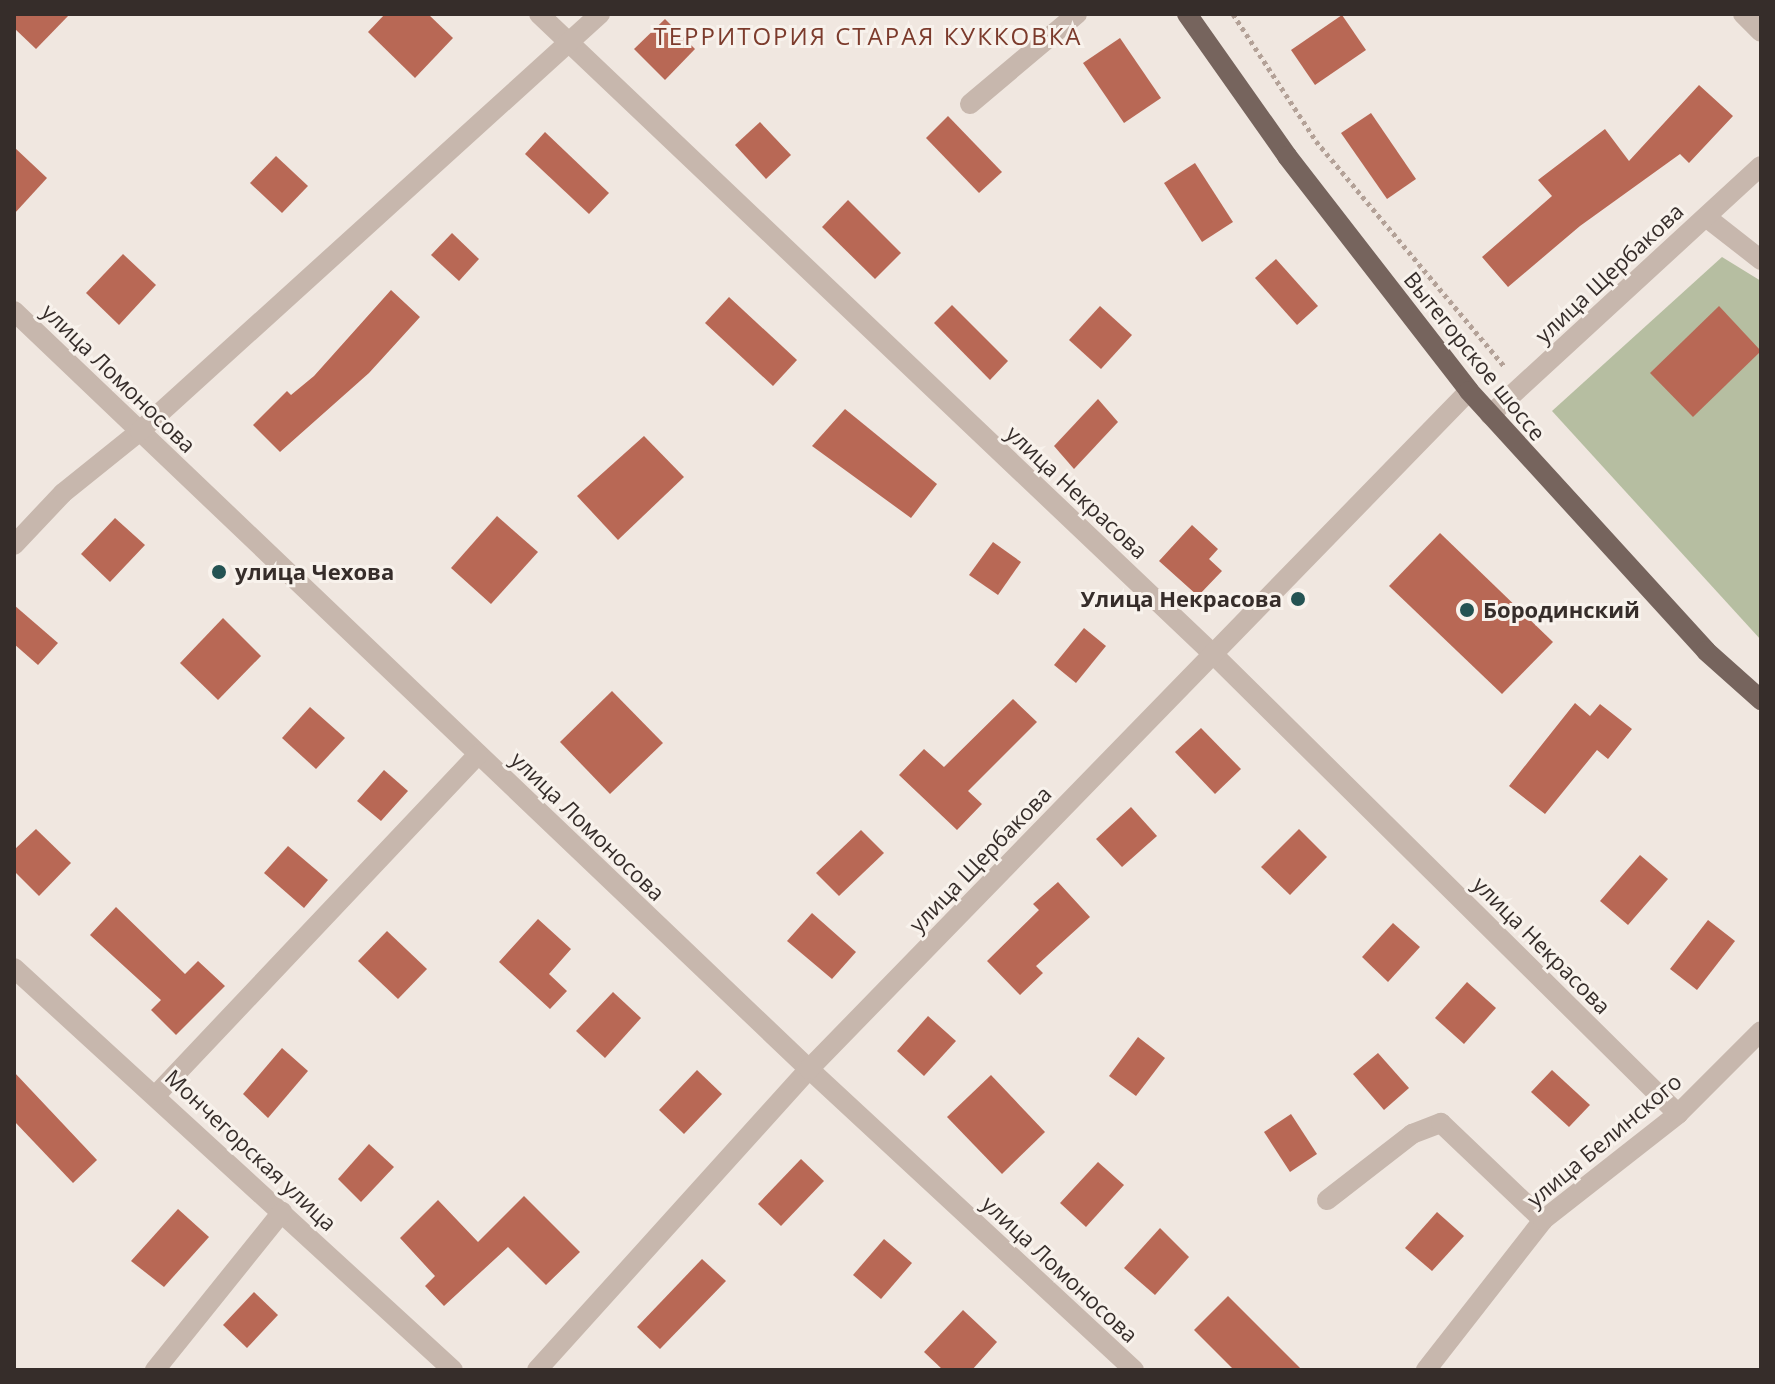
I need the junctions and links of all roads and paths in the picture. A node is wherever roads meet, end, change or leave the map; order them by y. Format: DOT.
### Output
graph roads {
  1 [pos="539,14"];
  2 [pos="600,14"];
  3 [pos="1077,14"];
  4 [pos="1187,14"];
  5 [pos="1233,14"];
  6 [pos="1743,14"];
  7 [pos="1761,32"];
  8 [pos="570,46"];
  9 [pos="970,104"];
  10 [pos="1761,166"];
  11 [pos="1706,217"];
  12 [pos="1761,260"];
  13 [pos="14,311"];
  14 [pos="1523,386"];
  15 [pos="1469,391"];
  16 [pos="1490,415"];
  17 [pos="140,431"];
  18 [pos="14,545"];
  19 [pos="1213,654"];
  20 [pos="1761,700"];
  21 [pos="478,754"];
  22 [pos="14,968"];
  23 [pos="1761,1031"];
  24 [pos="809,1069"];
  25 [pos="156,1095"];
  26 [pos="1678,1114"];
  27 [pos="1327,1200"];
  28 [pos="282,1212"];
  29 [pos="1543,1220"];
  30 [pos="155,1370"];
  31 [pos="453,1370"];
  32 [pos="537,1370"];
  33 [pos="1134,1370"];
  34 [pos="1426,1370"];
  1 -- 8 [label="street, улица Некрасова"];
  2 -- 8 [label="street"];
  3 -- 9 [label="street"];
  4 -- 15 [label="main road, Вытегорское шоссе"];
  5 -- 14 [label="path"];
  6 -- 7 [label="street"];
  8 -- 17 [label="street"];
  8 -- 19 [label="street, улица Некрасова"];
  10 -- 11 [label="street, улица Щербакова"];
  11 -- 12 [label="street"];
  11 -- 14 [label="street, улица Щербакова"];
  13 -- 17 [label="street, улица Ломоносова"];
  14 -- 16 [label="street, улица Щербакова"];
  15 -- 16 [label="main road, Вытегорское шоссе"];
  15 -- 19 [label="street, улица Щербакова"];
  16 -- 20 [label="main road, Вытегорское шоссе"];
  17 -- 18 [label="street"];
  17 -- 21 [label="street, улица Ломоносова"];
  19 -- 24 [label="street, улица Щербакова"];
  19 -- 26 [label="street, улица Некрасова"];
  21 -- 24 [label="street, улица Ломоносова"];
  21 -- 25 [label="street"];
  22 -- 25 [label="street, Мончегорская улица"];
  23 -- 26 [label="street, улица Белинского"];
  24 -- 32 [label="street, улица Щербакова"];
  24 -- 33 [label="street, улица Ломоносова"];
  25 -- 28 [label="street, Мончегорская улица"];
  26 -- 29 [label="street, улица Белинского"];
  27 -- 29 [label="street"];
  28 -- 30 [label="street"];
  28 -- 31 [label="street, Мончегорская улица"];
  29 -- 34 [label="street, улица Белинского"];
}
